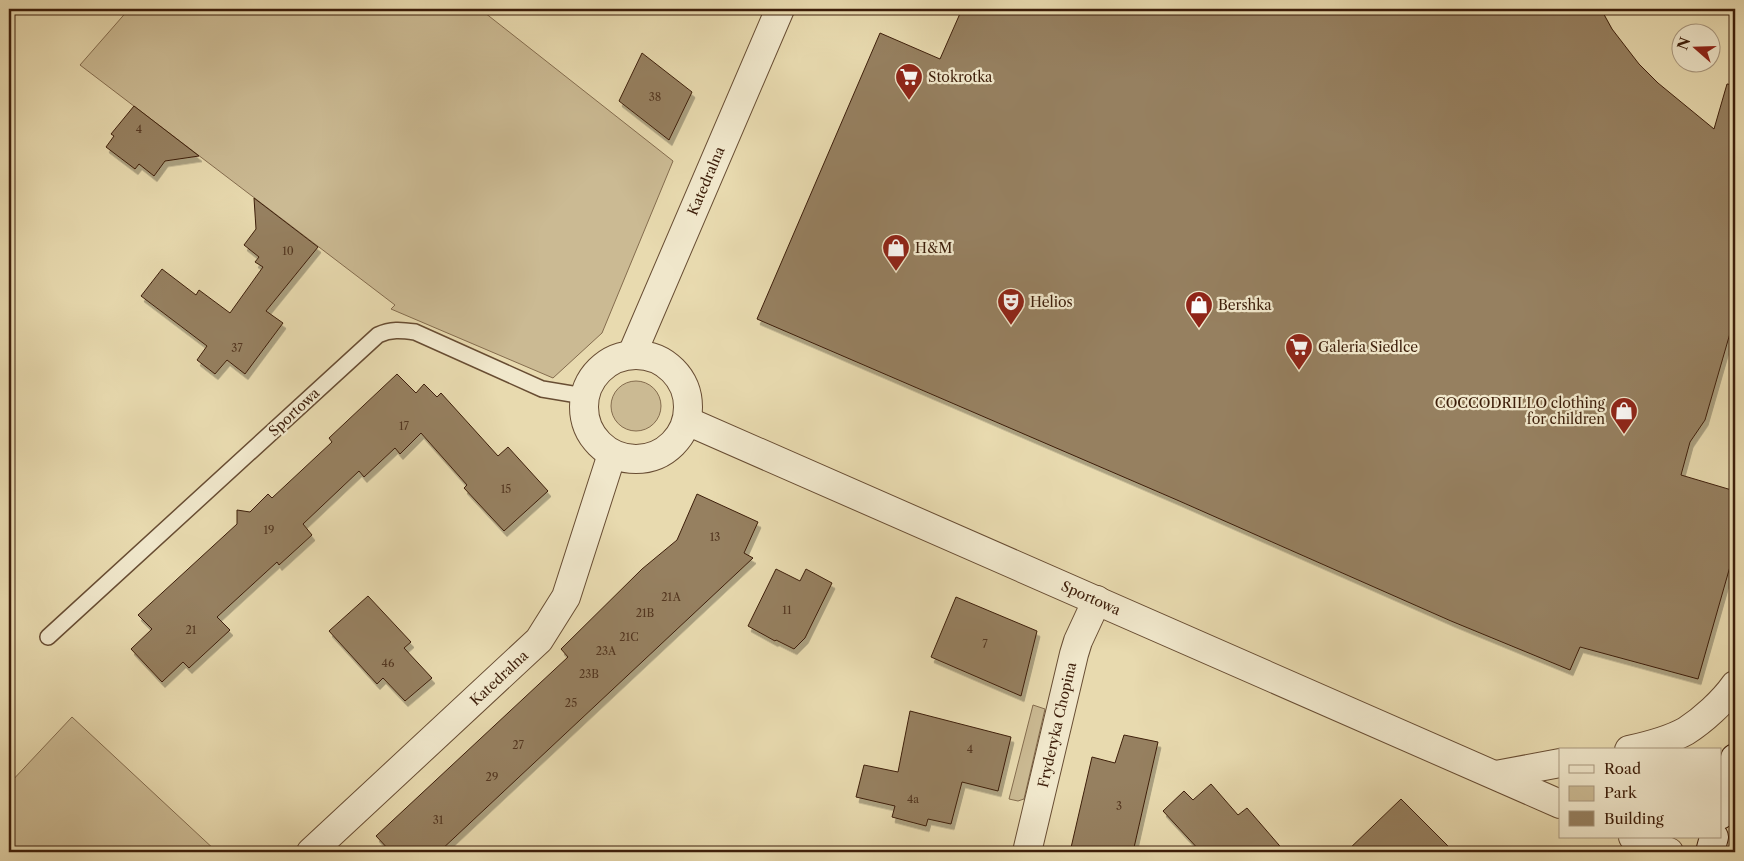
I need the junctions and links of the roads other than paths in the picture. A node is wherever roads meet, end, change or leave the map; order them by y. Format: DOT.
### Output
graph roads {
  1 [pos="780,9"];
  2 [pos="632,354"];
  3 [pos="584,396"];
  4 [pos="686,421"];
  5 [pos="612,454"];
  6 [pos="1096,600"];
  7 [pos="48,637"];
  8 [pos="1735,685"];
  9 [pos="1640,748"];
  10 [pos="1735,758"];
  11 [pos="1559,763"];
  12 [pos="1496,775"];
  13 [pos="1559,804"];
  14 [pos="1722,807"];
  15 [pos="1635,838"];
  16 [pos="1714,838"];
  17 [pos="311,852"];
  18 [pos="1027,852"];
  19 [pos="1670,852"];
  20 [pos="1710,852"];
  1 -- 2 [label="street, Katedralna"];
  2 -- 3 [label="street"];
  2 -- 4 [label="street"];
  3 -- 5 [label="street"];
  3 -- 7 [label="lane, Sportowa"];
  4 -- 5 [label="street"];
  4 -- 6 [label="street, Sportowa"];
  5 -- 17 [label="street, Katedralna"];
  6 -- 12 [label="street, Sportowa"];
  6 -- 18 [label="street, Fryderyka Chopina"];
  8 -- 9 [label="street"];
  10 -- 14 [label="street"];
  11 -- 12 [label="street"];
  12 -- 13 [label="street, Sportowa"];
  15 -- 19 [label="street"];
  16 -- 20 [label="street"];
}
